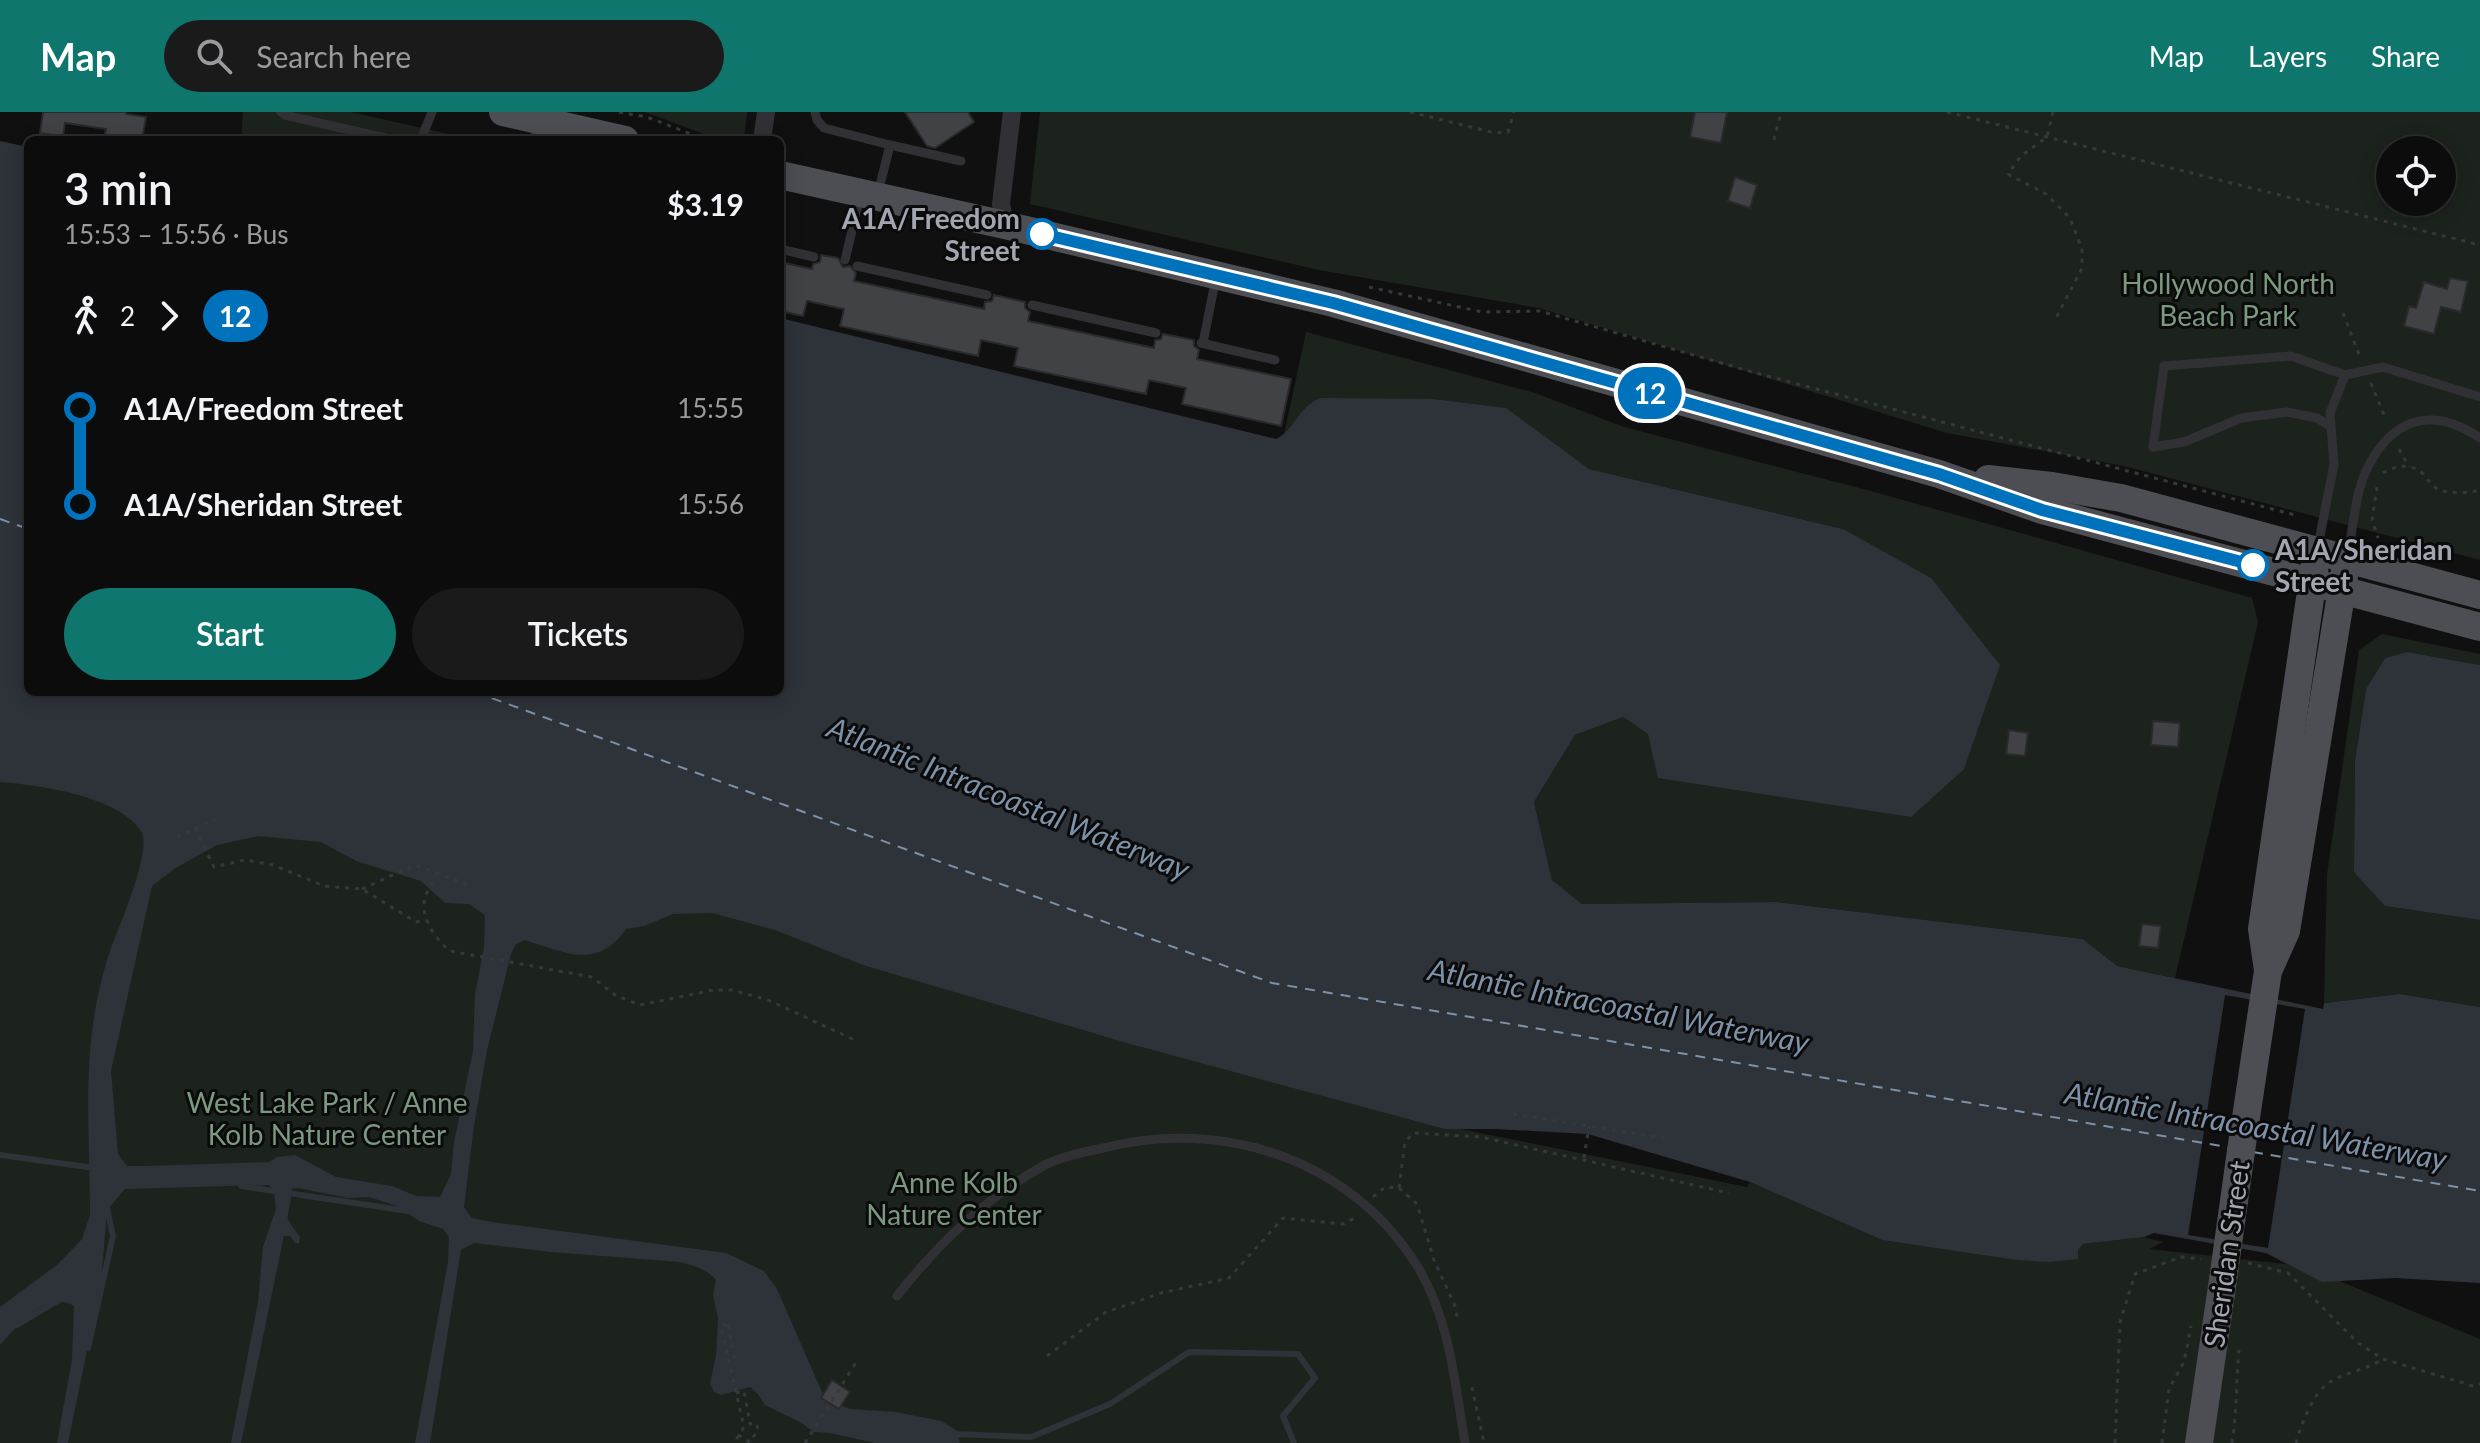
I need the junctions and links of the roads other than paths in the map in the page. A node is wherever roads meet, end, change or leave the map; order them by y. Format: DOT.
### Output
graph roads {
  1 [pos="281,112"];
  2 [pos="432,112"];
  3 [pos="766,112"];
  4 [pos="815,112"];
  5 [pos="1012,112"];
  6 [pos="522,120"];
  7 [pos="377,136"];
  8 [pos="422,136"];
  9 [pos="604,136"];
  10 [pos="763,136"];
  11 [pos="890,145"];
  12 [pos="961,161"];
  13 [pos="784,176"];
  14 [pos="869,195"];
  15 [pos="1005,225"];
  16 [pos="784,250"];
  17 [pos="814,257"];
  18 [pos="845,260"];
  19 [pos="857,266"];
  20 [pos="1216,277"];
  21 [pos="987,295"];
  22 [pos="1032,305"];
  23 [pos="1156,333"];
  24 [pos="1275,360"];
  25 [pos="2345,375"];
  26 [pos="2480,397"];
  27 [pos="2331,427"];
  28 [pos="2480,438"];
  29 [pos="1939,474"];
  30 [pos="2317,550"];
  31 [pos="2347,558"];
  32 [pos="2312,581"];
  33 [pos="2342,591"];
  34 [pos="2480,595"];
  35 [pos="2480,627"];
  36 [pos="2268,971"];
  37 [pos="897,1296"];
  38 [pos="1465,1443"];
  39 [pos="2199,1443"];
  1 -- 7 [label="lane"];
  2 -- 8 [label="lane"];
  3 -- 10 [label="street"];
  4 -- 11 [label="lane"];
  5 -- 15 [label="street"];
  6 -- 9 [label="main road"];
  11 -- 12 [label="lane"];
  11 -- 14 [label="lane"];
  13 -- 14 [label="main road"];
  14 -- 15 [label="main road"];
  14 -- 18 [label="lane"];
  15 -- 20 [label="main road"];
  16 -- 17 [label="lane"];
  19 -- 21 [label="lane"];
  20 -- 24 [label="lane"];
  20 -- 29 [label="main road"];
  22 -- 23 [label="lane"];
  25 -- 26 [label="lane"];
  25 -- 27 [label="lane"];
  25 -- 27 [label="lane"];
  27 -- 30 [label="lane"];
  28 -- 31 [label="lane"];
  29 -- 30 [label="main road"];
  29 -- 32 [label="main road"];
  30 -- 31 [label="main road"];
  30 -- 32 [label="main road, Sheridan Street"];
  31 -- 33 [label="main road, Sheridan Street"];
  31 -- 34 [label="main road"];
  32 -- 33 [label="main road"];
  32 -- 36 [label="main road, Sheridan Street"];
  33 -- 35 [label="main road"];
  33 -- 36 [label="main road, Sheridan Street"];
  36 -- 39 [label="main road, Sheridan Street, bridge"];
  37 -- 38 [label="lane"];
}
